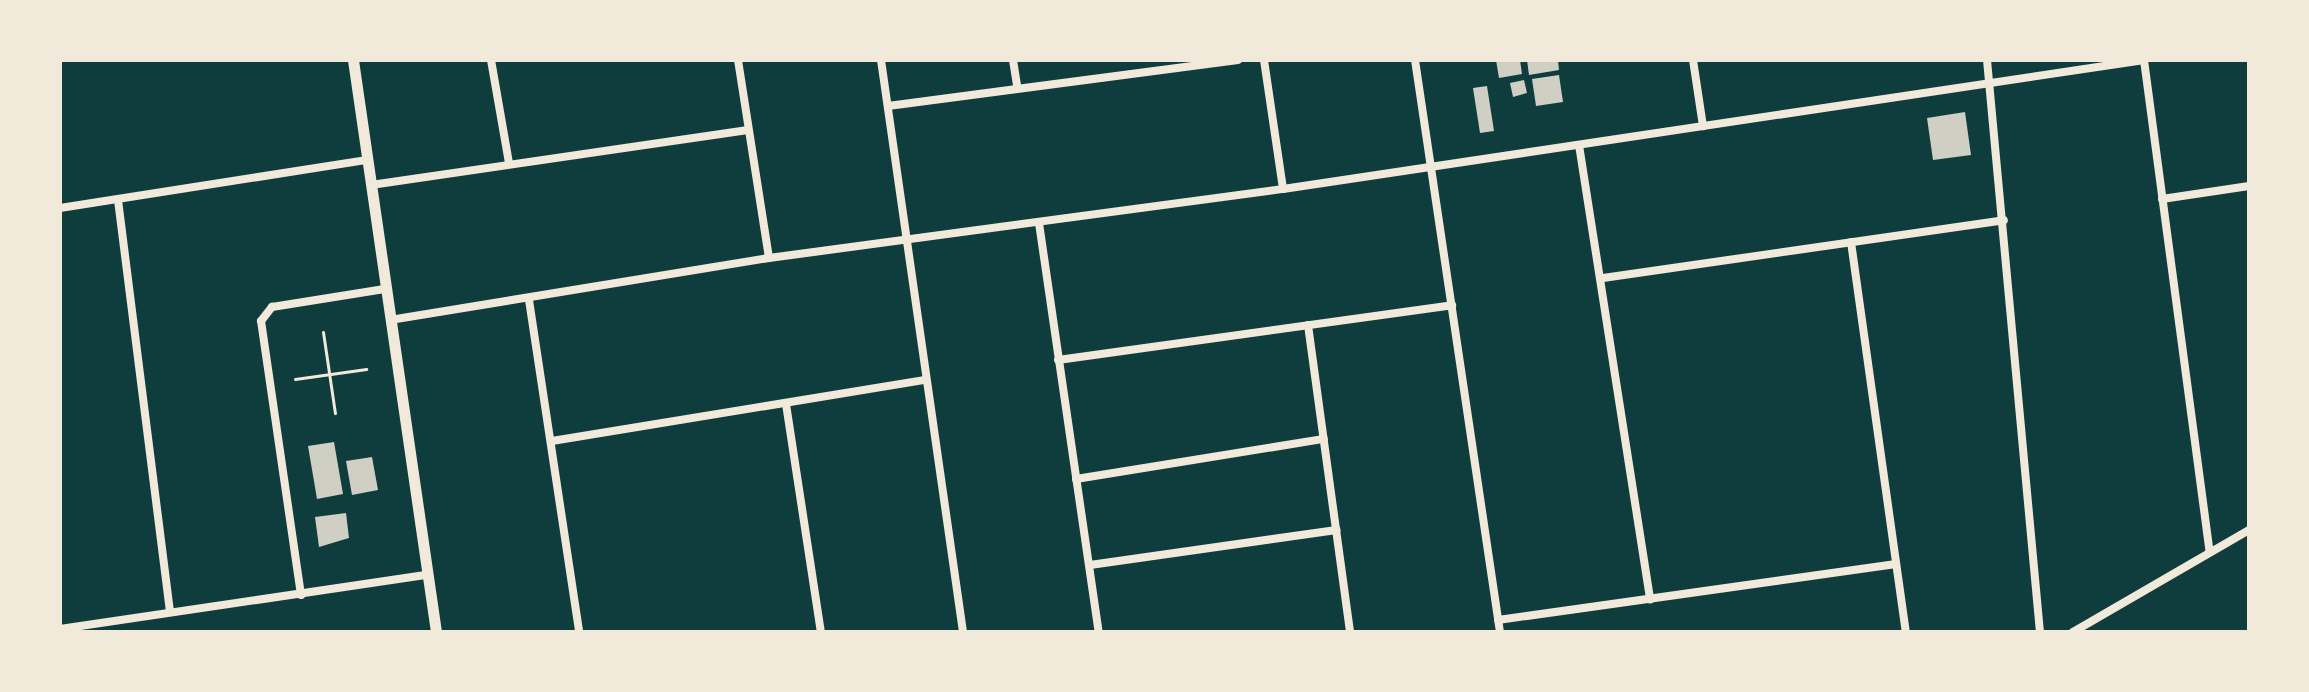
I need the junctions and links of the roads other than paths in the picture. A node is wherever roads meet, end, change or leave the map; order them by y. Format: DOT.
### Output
graph roads {
  1 [pos="353,60"];
  2 [pos="491,60"];
  3 [pos="738,60"];
  4 [pos="881,60"];
  5 [pos="1013,60"];
  6 [pos="1238,60"];
  7 [pos="1264,60"];
  8 [pos="1415,60"];
  9 [pos="1693,60"];
  10 [pos="1987,60"];
  11 [pos="2144,60"];
  12 [pos="1989,83"];
  13 [pos="1017,86"];
  14 [pos="888,106"];
  15 [pos="1703,126"];
  16 [pos="748,130"];
  17 [pos="1579,145"];
  18 [pos="367,160"];
  19 [pos="509,163"];
  20 [pos="1431,167"];
  21 [pos="371,185"];
  22 [pos="2249,186"];
  23 [pos="1283,189"];
  24 [pos="2162,199"];
  25 [pos="118,200"];
  26 [pos="60,208"];
  27 [pos="2004,220"];
  28 [pos="1039,223"];
  29 [pos="907,239"];
  30 [pos="1851,242"];
  31 [pos="769,258"];
  32 [pos="1603,278"];
  33 [pos="385,289"];
  34 [pos="529,300"];
  35 [pos="1452,305"];
  36 [pos="390,320"];
  37 [pos="1308,325"];
  38 [pos="1058,360"];
  39 [pos="925,380"];
  40 [pos="786,404"];
  41 [pos="1324,439"];
  42 [pos="552,441"];
  43 [pos="1076,479"];
  44 [pos="1337,530"];
  45 [pos="2249,530"];
  46 [pos="2209,550"];
  47 [pos="1896,564"];
  48 [pos="1090,565"];
  49 [pos="427,575"];
  50 [pos="301,595"];
  51 [pos="1650,599"];
  52 [pos="170,611"];
  53 [pos="1498,620"];
  54 [pos="60,629"];
  55 [pos="436,632"];
  56 [pos="579,632"];
  57 [pos="821,632"];
  58 [pos="963,632"];
  59 [pos="1099,632"];
  60 [pos="1350,632"];
  61 [pos="1500,632"];
  62 [pos="1906,632"];
  63 [pos="2040,632"];
  64 [pos="2073,632"];
  1 -- 18 [label="main road"];
  2 -- 19 [label="street"];
  3 -- 16 [label="street"];
  4 -- 14 [label="street"];
  5 -- 13 [label="street"];
  6 -- 13 [label="street"];
  7 -- 23 [label="street"];
  8 -- 20 [label="street"];
  9 -- 15 [label="street"];
  10 -- 12 [label="street"];
  11 -- 12 [label="street"];
  11 -- 24 [label="street"];
  12 -- 15 [label="street"];
  12 -- 27 [label="street"];
  13 -- 14 [label="street"];
  14 -- 29 [label="street"];
  15 -- 17 [label="street"];
  16 -- 19 [label="street"];
  16 -- 31 [label="street"];
  17 -- 20 [label="street"];
  17 -- 32 [label="street"];
  18 -- 21 [label="main road"];
  18 -- 25 [label="street"];
  19 -- 21 [label="street"];
  20 -- 23 [label="street"];
  20 -- 35 [label="street"];
  21 -- 33 [label="main road"];
  22 -- 24 [label="street"];
  23 -- 28 [label="street"];
  24 -- 46 [label="street"];
  25 -- 26 [label="street"];
  25 -- 52 [label="street"];
  27 -- 30 [label="street"];
  27 -- 63 [label="street"];
  28 -- 29 [label="street"];
  28 -- 38 [label="street"];
  29 -- 31 [label="street"];
  29 -- 39 [label="street"];
  30 -- 32 [label="street"];
  30 -- 47 [label="street"];
  31 -- 34 [label="street"];
  32 -- 51 [label="street"];
  33 -- 36 [label="main road"];
  33 -- 50 [label="street"];
  34 -- 36 [label="street"];
  34 -- 42 [label="street"];
  35 -- 37 [label="street"];
  35 -- 53 [label="street"];
  36 -- 49 [label="main road"];
  37 -- 38 [label="street"];
  37 -- 41 [label="street"];
  38 -- 43 [label="street"];
  39 -- 40 [label="street"];
  39 -- 58 [label="street"];
  40 -- 42 [label="street"];
  40 -- 57 [label="street"];
  41 -- 43 [label="street"];
  41 -- 44 [label="street"];
  42 -- 56 [label="street"];
  43 -- 48 [label="street"];
  44 -- 48 [label="street"];
  44 -- 60 [label="street"];
  45 -- 46 [label="street"];
  46 -- 64 [label="street"];
  47 -- 51 [label="street"];
  47 -- 62 [label="street"];
  48 -- 59 [label="street"];
  49 -- 50 [label="street"];
  49 -- 55 [label="main road"];
  50 -- 52 [label="street"];
  51 -- 53 [label="street"];
  52 -- 54 [label="street"];
  53 -- 61 [label="street"];
}
